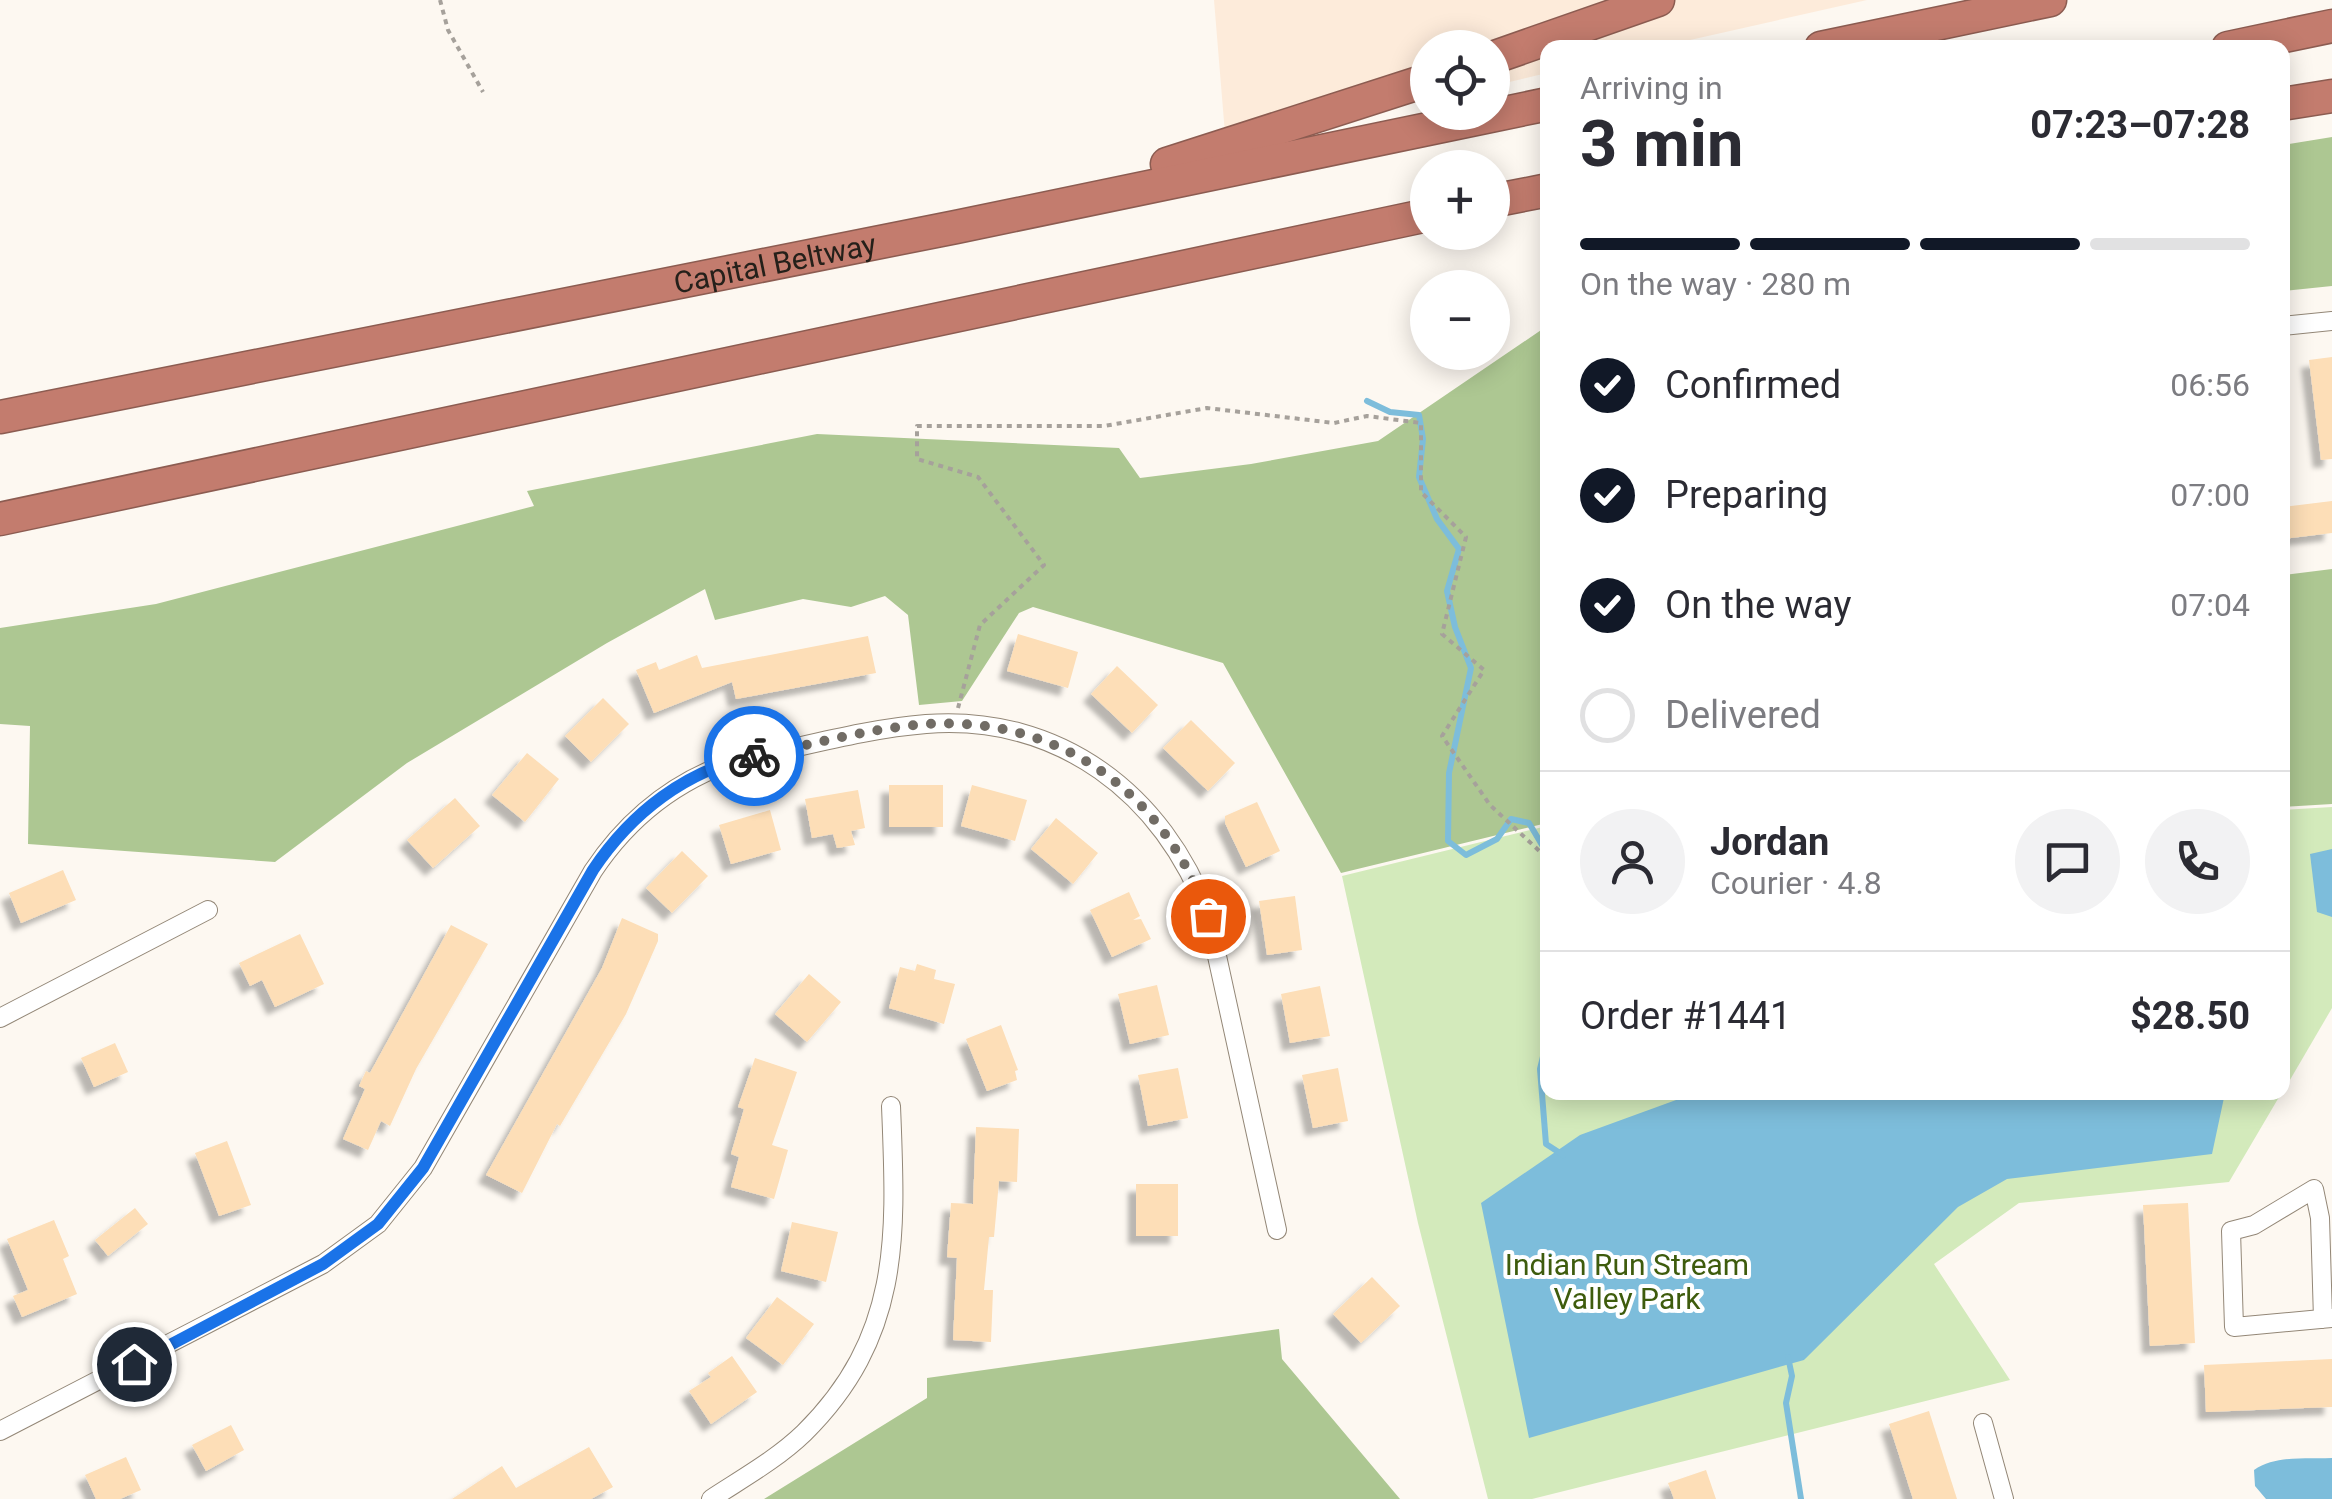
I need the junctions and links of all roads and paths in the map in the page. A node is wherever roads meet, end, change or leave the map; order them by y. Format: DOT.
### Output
graph roads {
  1 [pos="440,0"];
  2 [pos="1658,0"];
  3 [pos="2050,0"];
  4 [pos="2332,26"];
  5 [pos="1544,40"];
  6 [pos="1859,40"];
  7 [pos="2266,40"];
  8 [pos="1540,41"];
  9 [pos="1510,52"];
  10 [pos="1410,86"];
  11 [pos="483,92"];
  12 [pos="2332,96"];
  13 [pos="2290,103"];
  14 [pos="1540,106"];
  15 [pos="1540,192"];
  16 [pos="1510,197"];
  17 [pos="1540,212"];
  18 [pos="1510,216"];
  19 [pos="1410,219"];
  20 [pos="956,227"];
  21 [pos="1410,228"];
  22 [pos="1290,244"];
  23 [pos="2332,322"];
  24 [pos="2290,325"];
  25 [pos="0,417"];
  26 [pos="0,519"];
  27 [pos="954,723"];
  28 [pos="1540,851"];
  29 [pos="208,910"];
  30 [pos="0,1018"];
  31 [pos="891,1106"];
  32 [pos="1278,1230"];
  33 [pos="2327,1319"];
  34 [pos="1982,1423"];
  35 [pos="0,1431"];
  36 [pos="711,1499"];
  37 [pos="2004,1499"];
  1 -- 11 [label="path"];
  2 -- 5 [label="highway"];
  3 -- 6 [label="highway"];
  4 -- 7 [label="highway"];
  8 -- 9 [label="highway"];
  10 -- 20 [label="highway"];
  12 -- 13 [label="highway"];
  14 -- 20 [label="highway, Capital Beltway"];
  15 -- 16 [label="highway"];
  17 -- 18 [label="highway"];
  19 -- 22 [label="highway"];
  20 -- 25 [label="highway, Capital Beltway"];
  21 -- 22 [label="highway"];
  22 -- 26 [label="highway"];
  23 -- 24 [label="street"];
  27 -- 28 [label="path"];
  27 -- 32 [label="street"];
  27 -- 35 [label="street"];
  29 -- 30 [label="street"];
  31 -- 36 [label="street"];
  33 -- 33 [label="street"];
  34 -- 37 [label="street"];
}
